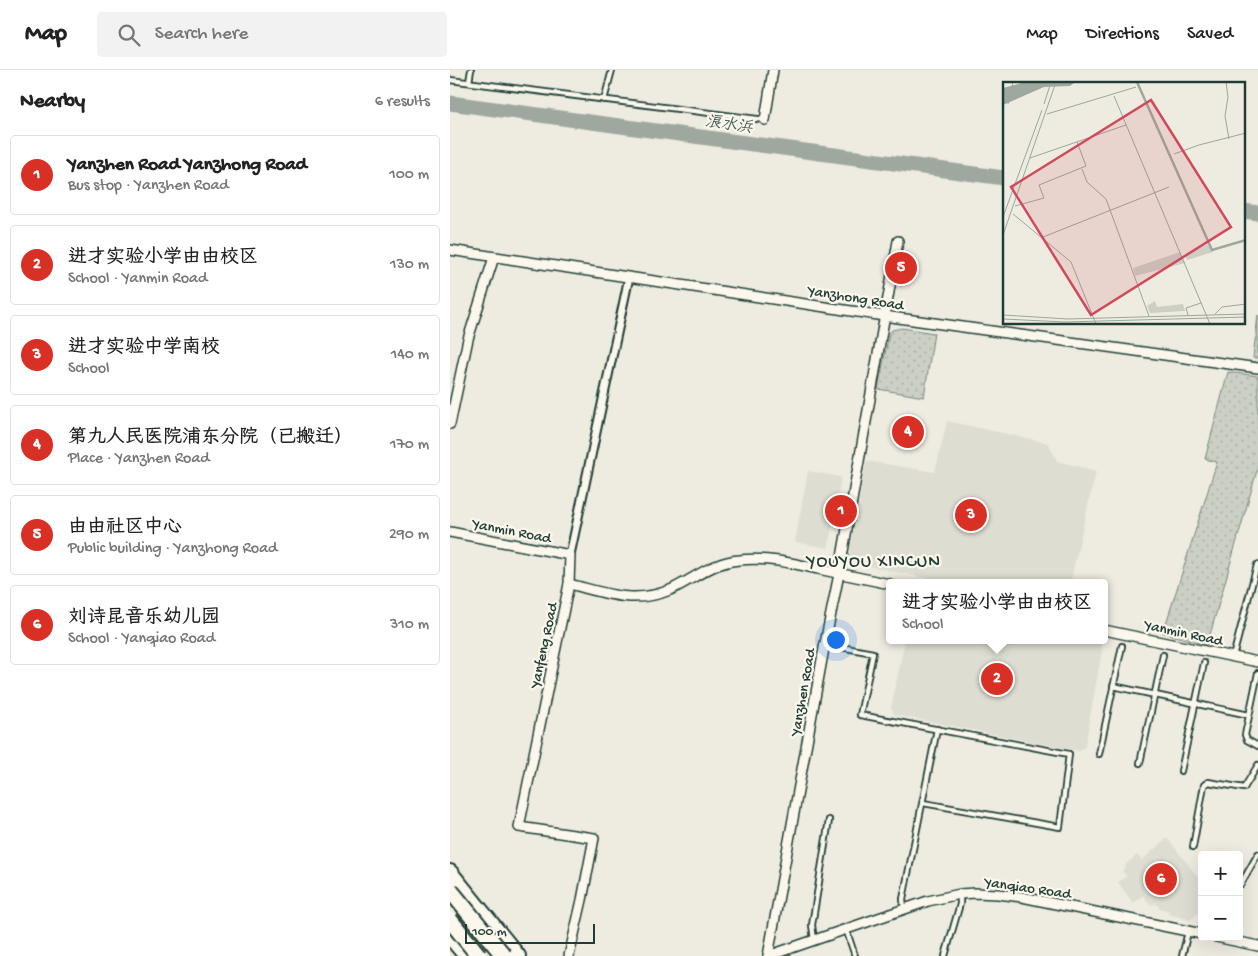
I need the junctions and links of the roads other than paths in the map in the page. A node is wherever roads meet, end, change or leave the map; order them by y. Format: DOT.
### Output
graph roads {
  1 [pos="471,70"];
  2 [pos="612,70"];
  3 [pos="773,70"];
  4 [pos="450,80"];
  5 [pos="469,82"];
  6 [pos="604,100"];
  7 [pos="765,120"];
  8 [pos="898,240"];
  9 [pos="450,250"];
  10 [pos="494,257"];
  11 [pos="629,277"];
  12 [pos="884,316"];
  13 [pos="1258,368"];
  14 [pos="450,424"];
  15 [pos="450,532"];
  16 [pos="570,555"];
  17 [pos="1257,565"];
  18 [pos="839,574"];
  19 [pos="886,583"];
  20 [pos="569,584"];
  21 [pos="1108,631"];
  22 [pos="825,643"];
  23 [pos="1122,646"];
  24 [pos="1163,655"];
  25 [pos="1233,657"];
  26 [pos="1258,662"];
  27 [pos="1204,663"];
  28 [pos="1258,673"];
  29 [pos="1113,686"];
  30 [pos="1154,695"];
  31 [pos="1195,704"];
  32 [pos="1249,715"];
  33 [pos="937,729"];
  34 [pos="1258,746"];
  35 [pos="1099,754"];
  36 [pos="1140,763"];
  37 [pos="1258,765"];
  38 [pos="1181,771"];
  39 [pos="923,802"];
  40 [pos="829,820"];
  41 [pos="1193,847"];
  42 [pos="1258,854"];
  43 [pos="450,872"];
  44 [pos="1243,880"];
  45 [pos="450,890"];
  46 [pos="960,894"];
  47 [pos="904,909"];
  48 [pos="450,920"];
  49 [pos="846,929"];
  50 [pos="1188,932"];
  51 [pos="1198,933"];
  52 [pos="450,937"];
  53 [pos="814,940"];
  54 [pos="1235,941"];
  55 [pos="1258,946"];
  56 [pos="466,956"];
  57 [pos="479,956"];
  58 [pos="504,956"];
  59 [pos="518,956"];
  60 [pos="568,956"];
  61 [pos="768,956"];
  62 [pos="855,956"];
  63 [pos="945,956"];
  64 [pos="1182,956"];
  1 -- 5 [label="lane"];
  2 -- 6 [label="lane"];
  3 -- 7 [label="street"];
  4 -- 5 [label="lane"];
  5 -- 6 [label="lane"];
  6 -- 7 [label="lane"];
  8 -- 12 [label="street, Yanzhen Road"];
  9 -- 10 [label="street, Yanzhong Road"];
  10 -- 11 [label="street, Yanzhong Road"];
  10 -- 14 [label="street"];
  11 -- 12 [label="street, Yanzhong Road"];
  11 -- 16 [label="street, Yanfeng Road"];
  12 -- 13 [label="street, Yanzhong Road"];
  12 -- 18 [label="street, Yanzhen Road"];
  15 -- 16 [label="street, Yanmin Road"];
  16 -- 20 [label="street, Yanfeng Road"];
  17 -- 25 [label="lane"];
  18 -- 19 [label="street"];
  18 -- 20 [label="street"];
  18 -- 22 [label="street, Yanzhen Road"];
  20 -- 60 [label="street, Yanfeng Road"];
  21 -- 25 [label="street, Yanmin Road"];
  22 -- 33 [label="lane"];
  22 -- 61 [label="street, Yanzhen Road"];
  23 -- 29 [label="lane"];
  24 -- 30 [label="lane"];
  25 -- 26 [label="street, Yanmin Road"];
  27 -- 31 [label="lane"];
  28 -- 32 [label="lane"];
  29 -- 30 [label="lane"];
  29 -- 35 [label="lane"];
  30 -- 31 [label="lane"];
  30 -- 36 [label="lane"];
  31 -- 32 [label="lane"];
  31 -- 38 [label="lane"];
  32 -- 34 [label="lane"];
  33 -- 39 [label="lane"];
  33 -- 39 [label="lane"];
  37 -- 41 [label="lane"];
  39 -- 47 [label="lane"];
  40 -- 53 [label="lane"];
  42 -- 44 [label="lane"];
  43 -- 59 [label="main road"];
  45 -- 58 [label="highway, bridge"];
  46 -- 47 [label="street, Yanqiao Road"];
  46 -- 50 [label="street, Yanqiao Road"];
  46 -- 63 [label="lane"];
  47 -- 49 [label="street, Yanqiao Road"];
  48 -- 57 [label="highway, bridge"];
  49 -- 53 [label="street, Yanqiao Road"];
  49 -- 62 [label="lane"];
  50 -- 51 [label="street, Yanqiao Road"];
  50 -- 64 [label="lane"];
  52 -- 56 [label="main road"];
  53 -- 61 [label="street, Yanqiao Road"];
  54 -- 55 [label="street"];
}
